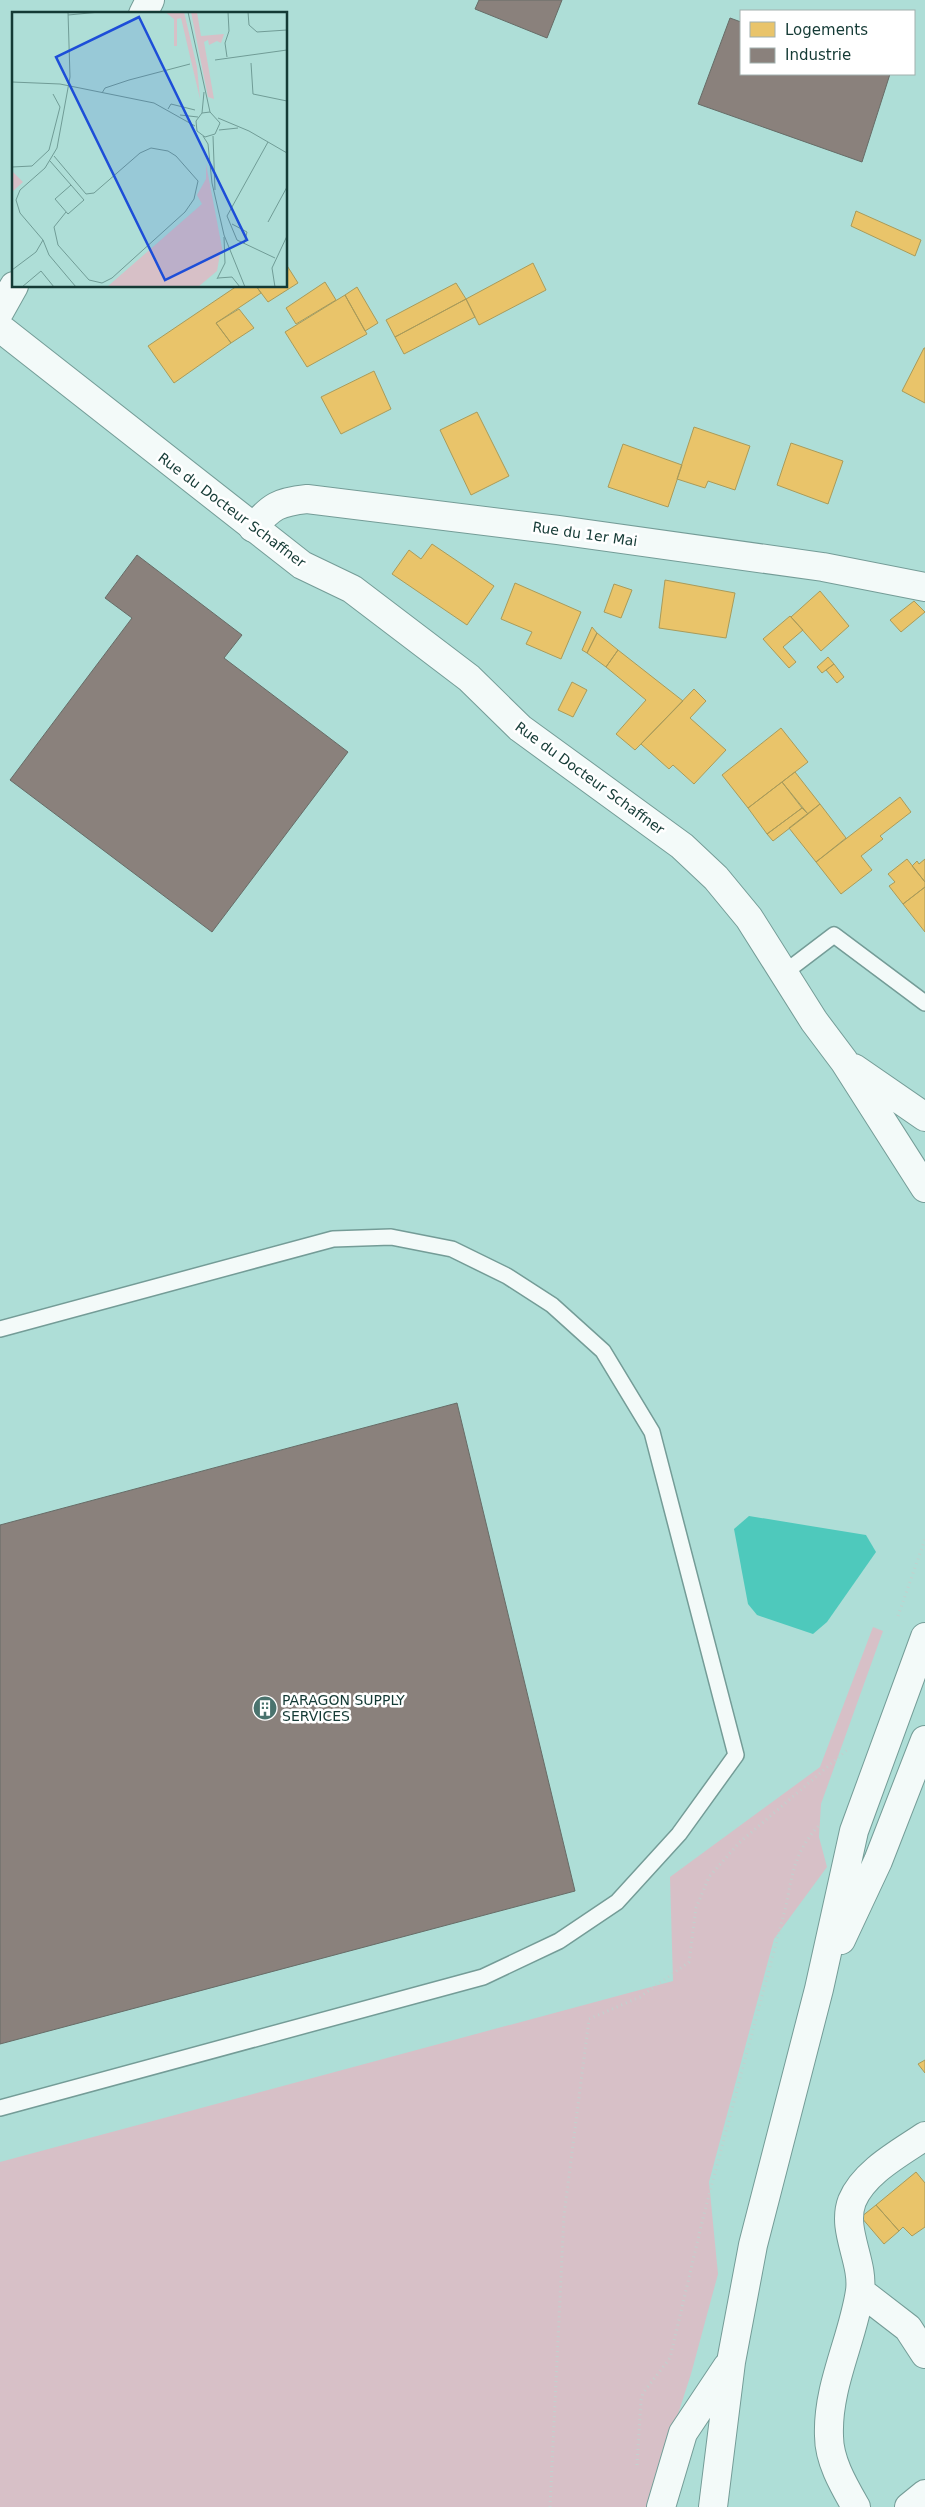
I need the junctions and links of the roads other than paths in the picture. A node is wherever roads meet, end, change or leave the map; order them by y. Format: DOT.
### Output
graph roads {
  1 [pos="150,0"];
  2 [pos="145,12"];
  3 [pos="13,288"];
  4 [pos="0,310"];
  5 [pos="0,328"];
  6 [pos="253,528"];
  7 [pos="925,587"];
  8 [pos="784,973"];
  9 [pos="925,1003"];
  10 [pos="844,1061"];
  11 [pos="925,1117"];
  12 [pos="925,1188"];
  13 [pos="0,1329"];
  14 [pos="925,1637"];
  15 [pos="925,1740"];
  16 [pos="819,1990"];
  17 [pos="0,2108"];
  18 [pos="925,2136"];
  19 [pos="860,2291"];
  20 [pos="925,2354"];
  21 [pos="731,2362"];
  22 [pos="925,2494"];
  23 [pos="661,2507"];
  24 [pos="713,2507"];
  25 [pos="856,2507"];
  26 [pos="908,2507"];
  1 -- 2 [label="street"];
  3 -- 4 [label="street"];
  5 -- 6 [label="street, Rue du Docteur Schaffner"];
  6 -- 7 [label="street, Rue du 1er Mai"];
  6 -- 8 [label="street, Rue du Docteur Schaffner"];
  8 -- 9 [label="lane"];
  8 -- 10 [label="street, Rue du Docteur Schaffner"];
  10 -- 11 [label="street, Rue du Docteur Schaffner"];
  10 -- 12 [label="street, Rue du Docteur Schaffner"];
  13 -- 17 [label="lane"];
  14 -- 16 [label="street"];
  15 -- 16 [label="street"];
  16 -- 21 [label="street"];
  18 -- 19 [label="street"];
  19 -- 20 [label="street"];
  19 -- 25 [label="street"];
  21 -- 23 [label="street"];
  21 -- 24 [label="street"];
  22 -- 26 [label="street"];
}
